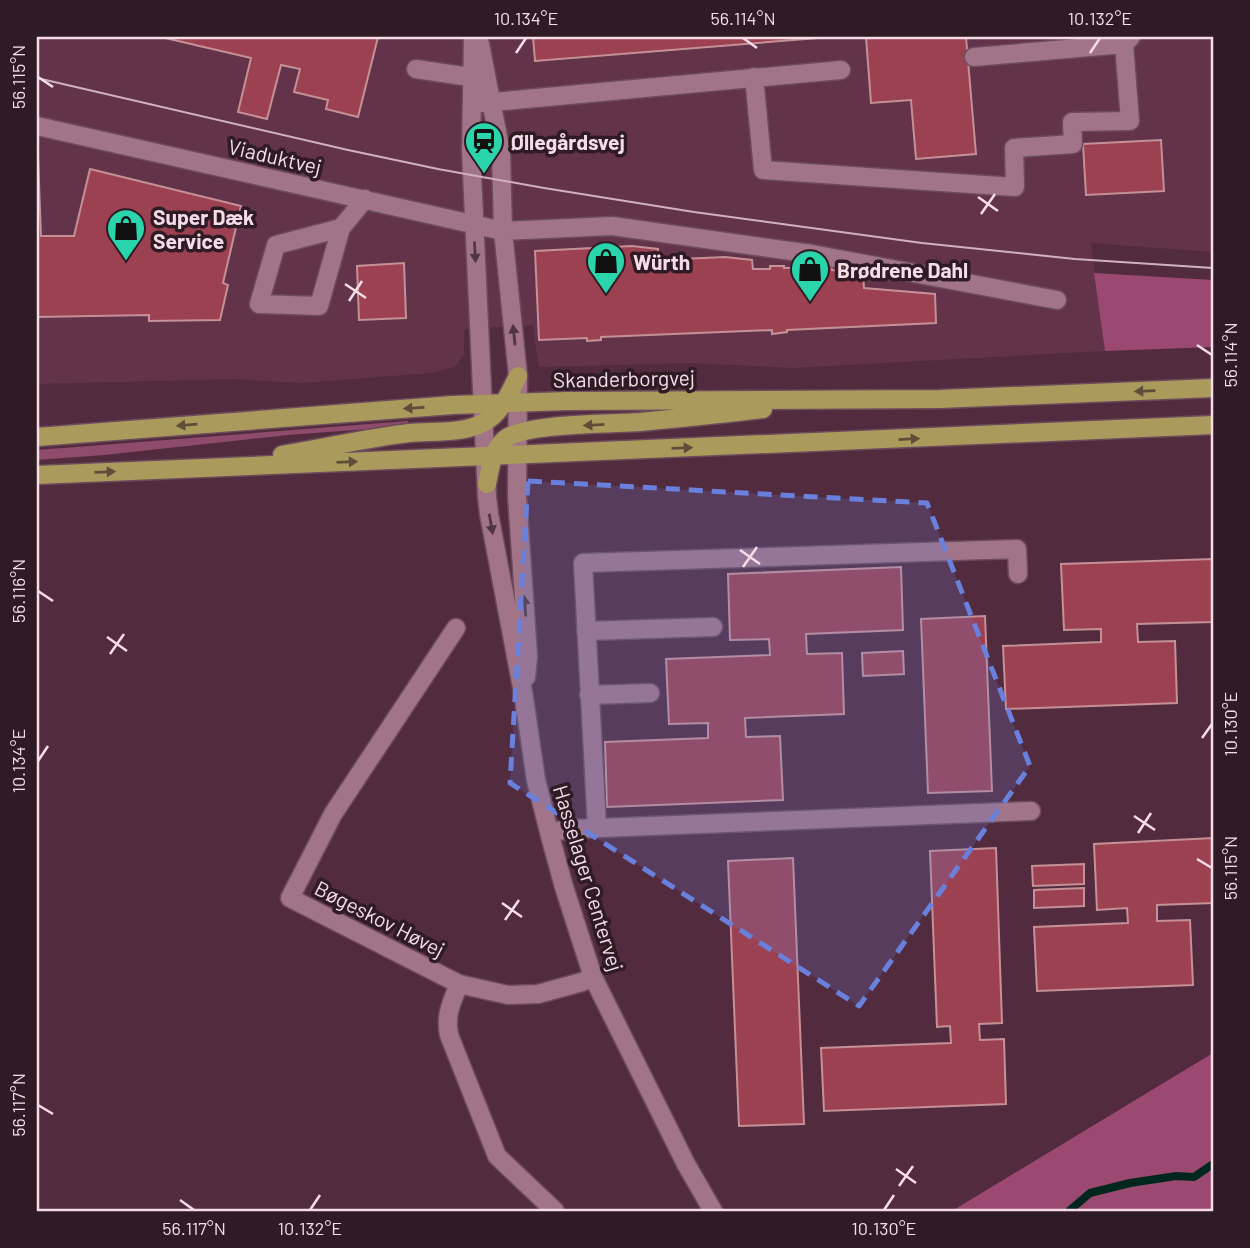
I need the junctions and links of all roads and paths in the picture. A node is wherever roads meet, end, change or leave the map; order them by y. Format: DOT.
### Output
graph roads {
  1 [pos="472,37"];
  2 [pos="479,37"];
  3 [pos="1128,41"];
  4 [pos="974,57"];
  5 [pos="416,69"];
  6 [pos="842,70"];
  7 [pos="754,77"];
  8 [pos="479,79"];
  9 [pos="491,102"];
  10 [pos="471,104"];
  11 [pos="37,125"];
  12 [pos="365,199"];
  13 [pos="474,224"];
  14 [pos="341,228"];
  15 [pos="503,230"];
  16 [pos="1057,300"];
  17 [pos="1213,388"];
  18 [pos="857,400"];
  19 [pos="511,403"];
  20 [pos="482,404"];
  21 [pos="484,423"];
  22 [pos="1213,425"];
  23 [pos="518,432"];
  24 [pos="37,437"];
  25 [pos="518,455"];
  26 [pos="489,456"];
  27 [pos="206,467"];
  28 [pos="37,475"];
  29 [pos="1018,574"];
  30 [pos="712,627"];
  31 [pos="456,628"];
  32 [pos="586,631"];
  33 [pos="650,693"];
  34 [pos="589,695"];
  35 [pos="524,698"];
  36 [pos="1031,811"];
  37 [pos="597,828"];
  38 [pos="549,832"];
  39 [pos="593,977"];
  40 [pos="459,984"];
  41 [pos="555,1211"];
  42 [pos="713,1211"];
  1 -- 8 [label="street"];
  2 -- 8 [label="street"];
  3 -- 4 [label="street"];
  3 -- 7 [label="street"];
  5 -- 8 [label="street"];
  6 -- 7 [label="street"];
  7 -- 9 [label="street"];
  8 -- 9 [label="street"];
  8 -- 10 [label="street"];
  9 -- 10 [label="street"];
  9 -- 15 [label="street"];
  10 -- 13 [label="street"];
  11 -- 12 [label="street, Viaduktvej"];
  12 -- 13 [label="street, Viaduktvej"];
  12 -- 14 [label="street"];
  13 -- 15 [label="street, Viaduktvej"];
  13 -- 20 [label="street, one-way"];
  14 -- 14 [label="street"];
  15 -- 16 [label="street, Viaduktvej"];
  19 -- 15 [label="street, one-way"];
  17 -- 18 [label="main road, Skanderborgvej, one-way"];
  18 -- 19 [label="main road, Skanderborgvej"];
  18 -- 23 [label="main road, one-way"];
  19 -- 20 [label="main road, Skanderborgvej"];
  19 -- 21 [label="main road"];
  19 -- 23 [label="street, Hasselager Centervej"];
  20 -- 21 [label="street, Hasselager Centervej"];
  20 -- 24 [label="main road, Skanderborgvej, one-way"];
  21 -- 26 [label="street, Hasselager Centervej"];
  21 -- 27 [label="main road"];
  25 -- 22 [label="main road, one-way"];
  23 -- 25 [label="street, Hasselager Centervej"];
  23 -- 26 [label="main road"];
  25 -- 26 [label="main road"];
  35 -- 25 [label="street, Hasselager Centervej, one-way"];
  27 -- 26 [label="main road, one-way"];
  26 -- 35 [label="street, Hasselager Centervej, one-way"];
  28 -- 27 [label="main road, one-way"];
  29 -- 32 [label="street"];
  30 -- 32 [label="street"];
  31 -- 40 [label="street, Bøgeskov Høvej"];
  32 -- 34 [label="street"];
  33 -- 34 [label="street"];
  34 -- 37 [label="street"];
  35 -- 38 [label="street, Hasselager Centervej"];
  36 -- 37 [label="street"];
  37 -- 38 [label="street"];
  38 -- 39 [label="street, Hasselager Centervej"];
  39 -- 40 [label="street, Bøgeskov Høvej"];
  39 -- 42 [label="street, Hasselager Centervej"];
  40 -- 41 [label="street"];
}
